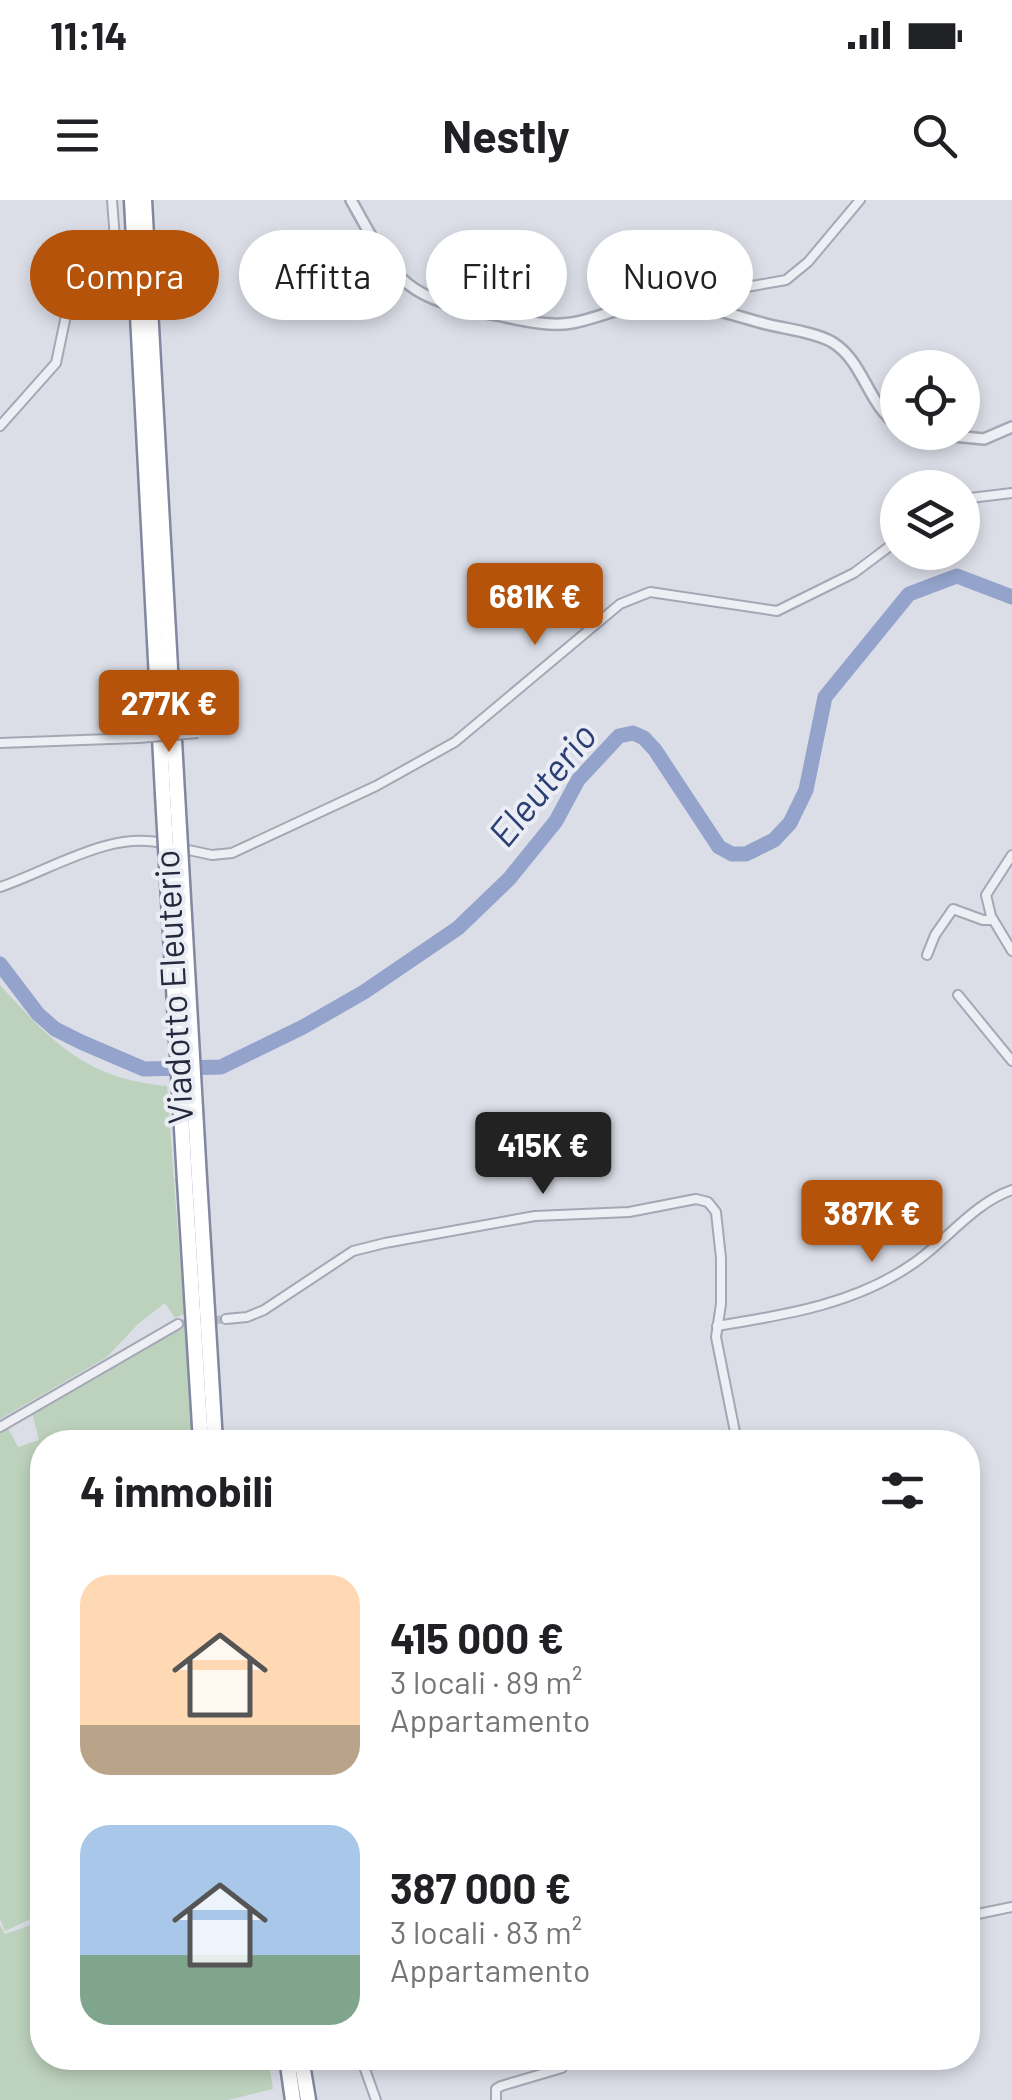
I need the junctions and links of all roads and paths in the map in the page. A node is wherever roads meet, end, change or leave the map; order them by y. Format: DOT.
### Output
graph roads {
  1 [pos="112,200"];
  2 [pos="132,200"];
  3 [pos="144,200"];
  4 [pos="351,200"];
  5 [pos="860,200"];
  6 [pos="753,286"];
  7 [pos="587,319"];
  8 [pos="752,320"];
  9 [pos="880,406"];
  10 [pos="0,426"];
  11 [pos="1012,428"];
  12 [pos="980,439"];
  13 [pos="1012,493"];
  14 [pos="980,497"];
  15 [pos="880,554"];
  16 [pos="198,733"];
  17 [pos="0,744"];
  18 [pos="170,794"];
  19 [pos="1012,856"];
  20 [pos="0,888"];
  21 [pos="993,920"];
  22 [pos="1012,951"];
  23 [pos="926,955"];
  24 [pos="958,995"];
  25 [pos="1012,1061"];
  26 [pos="192,1180"];
  27 [pos="1012,1190"];
  28 [pos="226,1319"];
  29 [pos="178,1324"];
  30 [pos="717,1326"];
  31 [pos="0,1427"];
  32 [pos="202,1430"];
  33 [pos="214,1430"];
  34 [pos="735,1430"];
  35 [pos="1012,1908"];
  36 [pos="980,1914"];
  37 [pos="289,2070"];
  38 [pos="303,2070"];
  39 [pos="365,2070"];
  40 [pos="554,2070"];
  41 [pos="294,2100"];
  42 [pos="308,2100"];
  43 [pos="376,2100"];
  44 [pos="496,2100"];
  1 -- 10 [label="street"];
  2 -- 18 [label="highway"];
  3 -- 18 [label="highway"];
  4 -- 7 [label="street"];
  5 -- 6 [label="street"];
  8 -- 9 [label="street"];
  11 -- 12 [label="street"];
  13 -- 14 [label="street"];
  15 -- 20 [label="street"];
  16 -- 17 [label="street, bridge"];
  18 -- 26 [label="highway, Viadotto Eleuterio, bridge"];
  19 -- 21 [label="street"];
  21 -- 22 [label="street"];
  21 -- 23 [label="street"];
  24 -- 25 [label="street"];
  26 -- 32 [label="highway"];
  26 -- 33 [label="highway"];
  27 -- 30 [label="street"];
  28 -- 30 [label="street"];
  29 -- 31 [label="street"];
  30 -- 34 [label="street"];
  35 -- 36 [label="street"];
  37 -- 41 [label="highway"];
  38 -- 42 [label="highway"];
  39 -- 43 [label="street"];
  40 -- 44 [label="street"];
}
